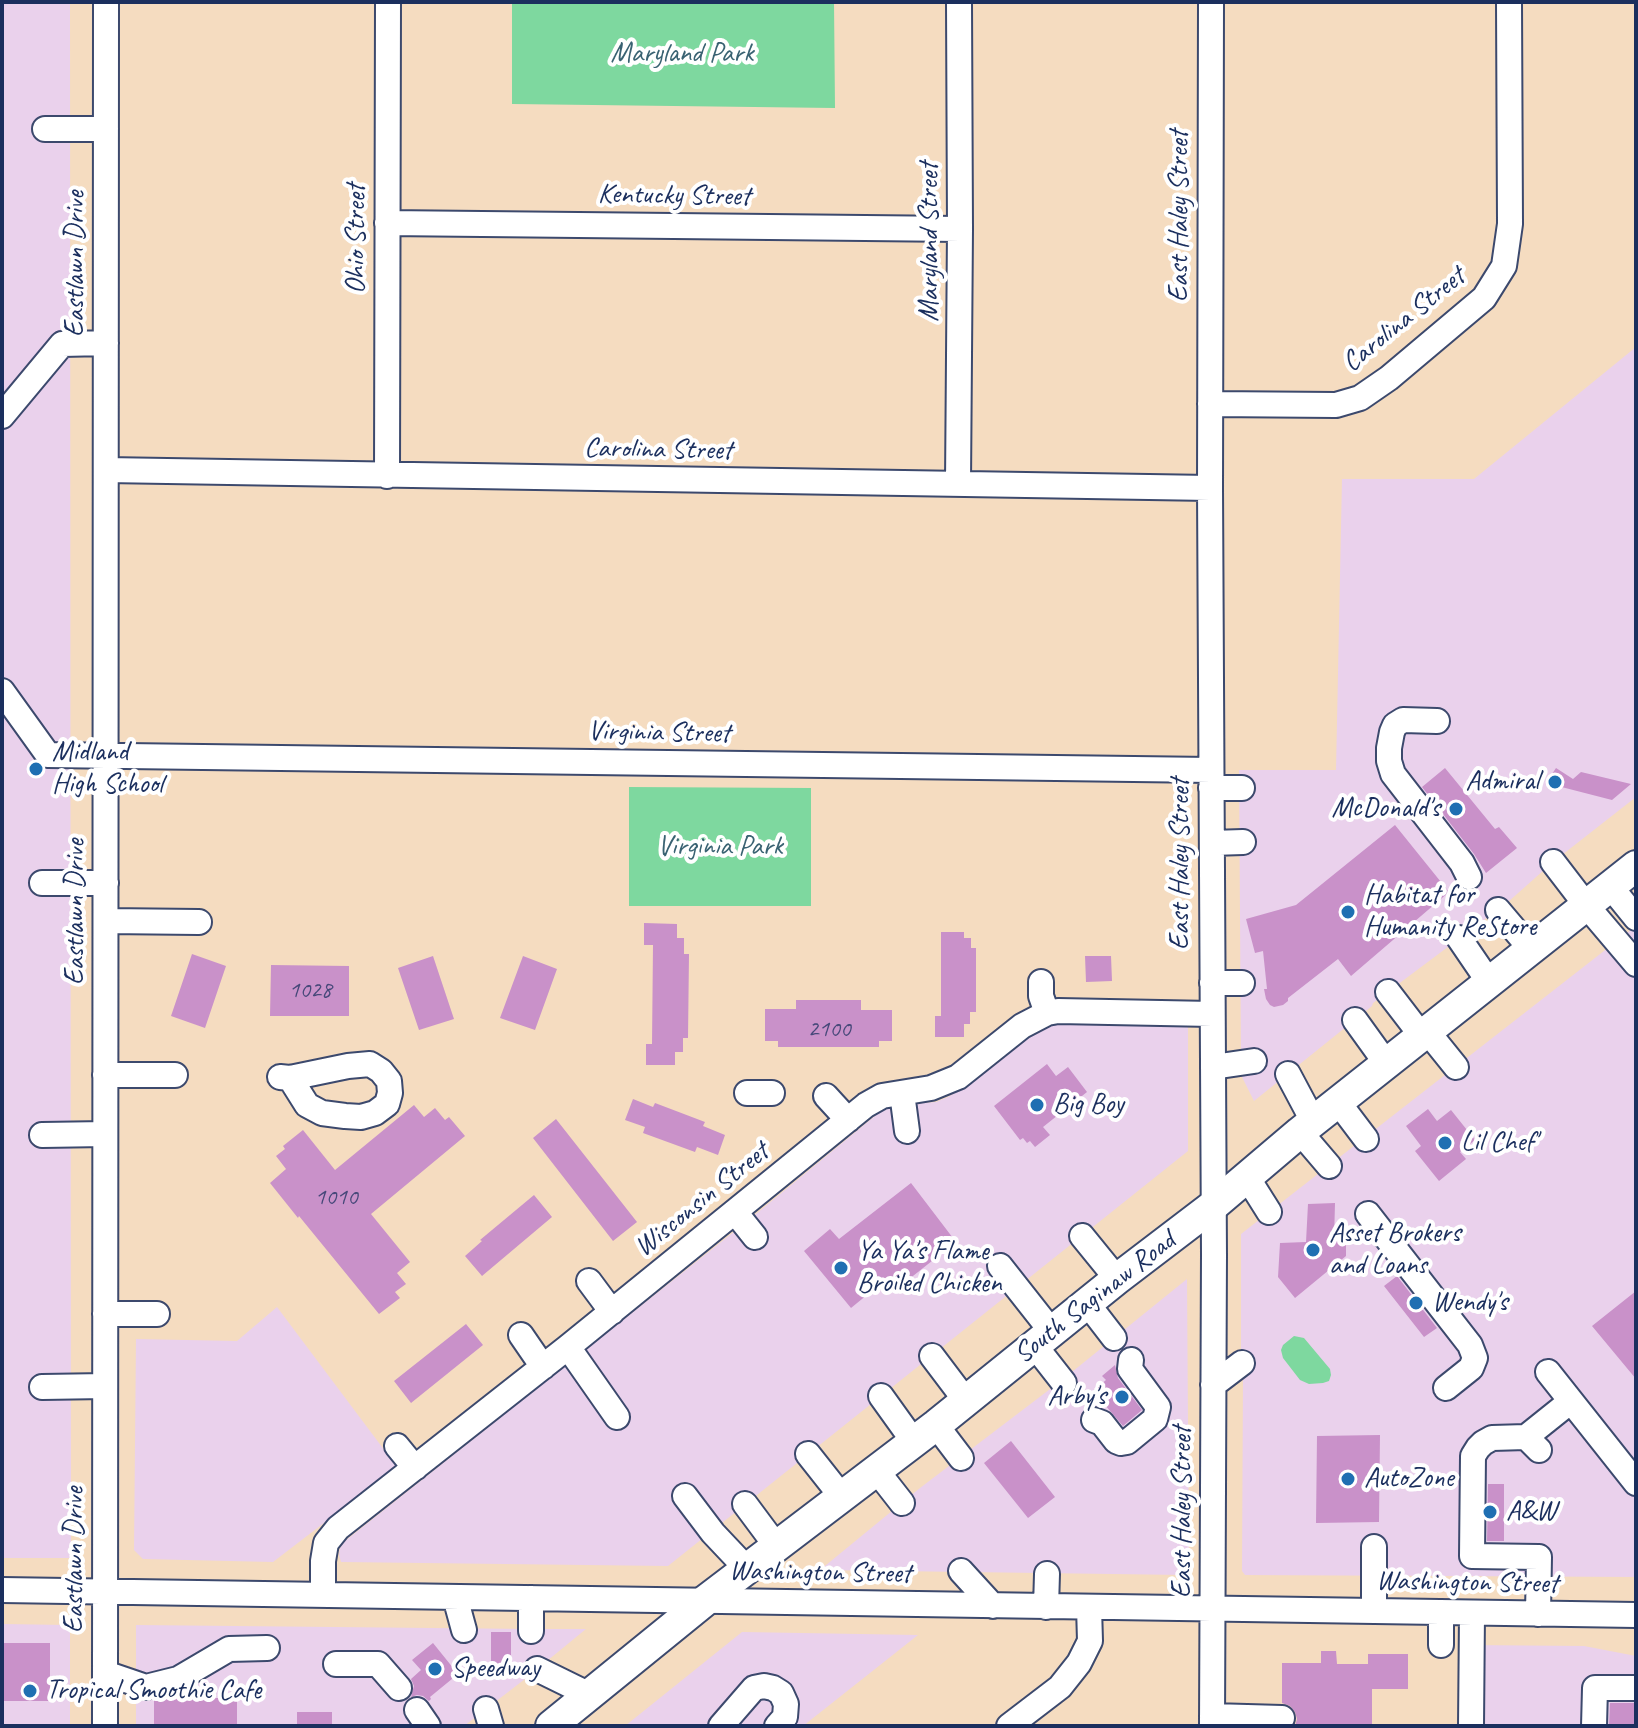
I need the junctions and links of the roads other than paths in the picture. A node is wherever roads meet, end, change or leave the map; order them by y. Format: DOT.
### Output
graph roads {
  1 [pos="106,2"];
  2 [pos="388,2"];
  3 [pos="959,2"];
  4 [pos="1211,2"];
  5 [pos="1509,2"];
  6 [pos="45,129"];
  7 [pos="106,129"];
  8 [pos="387,223"];
  9 [pos="960,229"];
  10 [pos="106,343"];
  11 [pos="1210,404"];
  12 [pos="2,416"];
  13 [pos="106,470"];
  14 [pos="387,476"];
  15 [pos="958,483"];
  16 [pos="1210,488"];
  17 [pos="2,691"];
  18 [pos="1437,721"];
  19 [pos="106,756"];
  20 [pos="1211,779"];
  21 [pos="1242,788"];
  22 [pos="1243,842"];
  23 [pos="1212,843"];
  24 [pos="1553,862"];
  25 [pos="1636,866"];
  26 [pos="1469,877"];
  27 [pos="42,883"];
  28 [pos="106,883"];
  29 [pos="1610,886"];
  30 [pos="1586,905"];
  31 [pos="1498,910"];
  32 [pos="1636,918"];
  33 [pos="106,921"];
  34 [pos="199,922"];
  35 [pos="1459,938"];
  36 [pos="1531,949"];
  37 [pos="1636,964"];
  38 [pos="1041,982"];
  39 [pos="1489,982"];
  40 [pos="1212,983"];
  41 [pos="1242,983"];
  42 [pos="1388,992"];
  43 [pos="1047,1013"];
  44 [pos="1212,1014"];
  45 [pos="1355,1020"];
  46 [pos="1424,1033"];
  47 [pos="1254,1061"];
  48 [pos="1386,1063"];
  49 [pos="1213,1067"];
  50 [pos="1456,1067"];
  51 [pos="1288,1074"];
  52 [pos="105,1075"];
  53 [pos="175,1075"];
  54 [pos="396,1079"];
  55 [pos="747,1093"];
  56 [pos="772,1093"];
  57 [pos="902,1093"];
  58 [pos="826,1096"];
  59 [pos="1338,1102"];
  60 [pos="848,1120"];
  61 [pos="1307,1127"];
  62 [pos="907,1131"];
  63 [pos="105,1134"];
  64 [pos="42,1135"];
  65 [pos="1366,1139"];
  66 [pos="1329,1166"];
  67 [pos="1247,1177"];
  68 [pos="1214,1205"];
  69 [pos="735,1212"];
  70 [pos="1269,1212"];
  71 [pos="1368,1214"];
  72 [pos="1082,1236"];
  73 [pos="755,1237"];
  74 [pos="1000,1266"];
  75 [pos="1117,1279"];
  76 [pos="589,1281"];
  77 [pos="1087,1303"];
  78 [pos="612,1312"];
  79 [pos="105,1314"];
  80 [pos="157,1314"];
  81 [pos="521,1335"];
  82 [pos="1114,1338"];
  83 [pos="1044,1339"];
  84 [pos="568,1347"];
  85 [pos="932,1356"];
  86 [pos="1131,1360"];
  87 [pos="1242,1363"];
  88 [pos="543,1367"];
  89 [pos="1548,1372"];
  90 [pos="1064,1383"];
  91 [pos="1213,1385"];
  92 [pos="105,1386"];
  93 [pos="42,1387"];
  94 [pos="1446,1388"];
  95 [pos="881,1396"];
  96 [pos="966,1401"];
  97 [pos="1571,1401"];
  98 [pos="617,1417"];
  99 [pos="1094,1420"];
  100 [pos="925,1434"];
  101 [pos="397,1446"];
  102 [pos="808,1454"];
  103 [pos="961,1458"];
  104 [pos="415,1468"];
  105 [pos="877,1471"];
  106 [pos="1636,1483"];
  107 [pos="685,1496"];
  108 [pos="842,1497"];
  109 [pos="902,1503"];
  110 [pos="745,1504"];
  111 [pos="777,1547"];
  112 [pos="1374,1547"];
  113 [pos="747,1569"];
  114 [pos="961,1571"];
  115 [pos="1047,1574"];
  116 [pos="2,1590"];
  117 [pos="105,1592"];
  118 [pos="323,1595"];
  119 [pos="455,1597"];
  120 [pos="531,1598"];
  121 [pos="706,1600"];
  122 [pos="993,1606"];
  123 [pos="1046,1607"];
  124 [pos="1089,1607"];
  125 [pos="1212,1608"];
  126 [pos="1374,1611"];
  127 [pos="1441,1612"];
  128 [pos="1472,1613"];
  129 [pos="1538,1614"];
  130 [pos="1636,1615"];
  131 [pos="464,1630"];
  132 [pos="531,1631"];
  133 [pos="1441,1645"];
  134 [pos="267,1648"];
  135 [pos="336,1664"];
  136 [pos="537,1669"];
  137 [pos="105,1673"];
  138 [pos="399,1688"];
  139 [pos="1636,1688"];
  140 [pos="590,1695"];
  141 [pos="1282,1718"];
  142 [pos="1212,1721"];
  143 [pos="105,1726"];
  144 [pos="551,1726"];
  145 [pos="721,1726"];
  146 [pos="777,1726"];
  147 [pos="1009,1726"];
  148 [pos="1471,1726"];
  149 [pos="1594,1726"];
  1 -- 7 [label="street, Eastlawn Drive"];
  2 -- 8 [label="street, Ohio Street"];
  3 -- 9 [label="street, Maryland Street"];
  4 -- 11 [label="street, East Haley Street"];
  5 -- 11 [label="street, Carolina Street"];
  6 -- 7 [label="street"];
  7 -- 10 [label="street, Eastlawn Drive"];
  8 -- 9 [label="street, Kentucky Street"];
  8 -- 14 [label="street, Ohio Street"];
  9 -- 15 [label="street, Maryland Street"];
  10 -- 12 [label="street"];
  10 -- 13 [label="street, Eastlawn Drive"];
  11 -- 16 [label="street, East Haley Street"];
  13 -- 14 [label="street, Carolina Street"];
  13 -- 19 [label="street, Eastlawn Drive"];
  14 -- 15 [label="street, Carolina Street"];
  15 -- 16 [label="street, Carolina Street"];
  16 -- 20 [label="street, East Haley Street"];
  17 -- 19 [label="street, Virginia Street"];
  18 -- 26 [label="street"];
  19 -- 20 [label="street, Virginia Street"];
  19 -- 28 [label="street, Eastlawn Drive"];
  20 -- 21 [label="street, Virginia Street"];
  20 -- 23 [label="street, East Haley Street"];
  22 -- 23 [label="street"];
  23 -- 40 [label="street, East Haley Street"];
  24 -- 30 [label="street"];
  25 -- 29 [label="main road, South Saginaw Road"];
  27 -- 28 [label="street"];
  28 -- 33 [label="street, Eastlawn Drive"];
  29 -- 30 [label="main road, South Saginaw Road"];
  29 -- 32 [label="street"];
  30 -- 36 [label="main road, South Saginaw Road"];
  30 -- 37 [label="street"];
  31 -- 36 [label="street"];
  33 -- 34 [label="street"];
  33 -- 52 [label="street, Eastlawn Drive"];
  35 -- 39 [label="street"];
  36 -- 39 [label="main road, South Saginaw Road"];
  38 -- 43 [label="street"];
  39 -- 46 [label="main road, South Saginaw Road"];
  40 -- 41 [label="street"];
  40 -- 44 [label="street, East Haley Street"];
  42 -- 46 [label="street"];
  43 -- 44 [label="street, Wisconsin Street"];
  43 -- 57 [label="street, Wisconsin Street"];
  44 -- 49 [label="street, East Haley Street"];
  45 -- 48 [label="street"];
  46 -- 48 [label="main road, South Saginaw Road"];
  46 -- 50 [label="street"];
  47 -- 49 [label="street"];
  48 -- 59 [label="main road, South Saginaw Road"];
  49 -- 68 [label="street, East Haley Street"];
  51 -- 61 [label="street"];
  52 -- 53 [label="street"];
  52 -- 63 [label="street, Eastlawn Drive"];
  54 -- 54 [label="street"];
  55 -- 56 [label="street"];
  57 -- 60 [label="street, Wisconsin Street"];
  57 -- 62 [label="street"];
  58 -- 60 [label="street"];
  59 -- 61 [label="main road, South Saginaw Road"];
  59 -- 65 [label="street"];
  60 -- 69 [label="street, Wisconsin Street"];
  61 -- 66 [label="street"];
  61 -- 67 [label="main road, South Saginaw Road"];
  63 -- 64 [label="street"];
  63 -- 79 [label="street, Eastlawn Drive"];
  67 -- 68 [label="main road, South Saginaw Road"];
  67 -- 70 [label="street"];
  68 -- 75 [label="main road, South Saginaw Road"];
  68 -- 91 [label="street, East Haley Street"];
  69 -- 73 [label="street"];
  69 -- 78 [label="street, Wisconsin Street"];
  71 -- 94 [label="street"];
  72 -- 75 [label="street"];
  74 -- 83 [label="street"];
  75 -- 77 [label="main road, South Saginaw Road"];
  76 -- 78 [label="street"];
  77 -- 82 [label="street"];
  77 -- 83 [label="main road, South Saginaw Road"];
  78 -- 84 [label="street, Wisconsin Street"];
  79 -- 80 [label="street"];
  79 -- 92 [label="street, Eastlawn Drive"];
  81 -- 88 [label="street"];
  83 -- 90 [label="street"];
  83 -- 96 [label="main road, South Saginaw Road"];
  84 -- 88 [label="street, Wisconsin Street"];
  84 -- 98 [label="street"];
  85 -- 96 [label="street"];
  86 -- 99 [label="street"];
  87 -- 91 [label="street"];
  88 -- 104 [label="street, Wisconsin Street"];
  89 -- 97 [label="street"];
  91 -- 125 [label="street, East Haley Street"];
  92 -- 93 [label="street"];
  92 -- 117 [label="street, Eastlawn Drive"];
  95 -- 100 [label="street"];
  96 -- 100 [label="main road, South Saginaw Road"];
  97 -- 106 [label="street"];
  97 -- 129 [label="street"];
  100 -- 103 [label="street"];
  100 -- 105 [label="main road, South Saginaw Road"];
  101 -- 104 [label="street"];
  102 -- 108 [label="street"];
  104 -- 118 [label="street, Wisconsin Street"];
  105 -- 108 [label="main road, South Saginaw Road"];
  105 -- 109 [label="street"];
  107 -- 113 [label="street"];
  108 -- 111 [label="main road, South Saginaw Road"];
  110 -- 111 [label="street"];
  111 -- 113 [label="main road, South Saginaw Road"];
  112 -- 126 [label="street"];
  113 -- 121 [label="main road, South Saginaw Road"];
  114 -- 122 [label="street"];
  115 -- 123 [label="street"];
  116 -- 117 [label="street, Washington Street"];
  117 -- 118 [label="street, Washington Street"];
  117 -- 137 [label="street, Eastlawn Drive"];
  118 -- 119 [label="street, Washington Street"];
  119 -- 120 [label="street, Washington Street"];
  119 -- 131 [label="street"];
  120 -- 121 [label="street, Washington Street"];
  120 -- 132 [label="street"];
  121 -- 122 [label="street, Washington Street"];
  121 -- 140 [label="main road, South Saginaw Road"];
  122 -- 123 [label="street, Washington Street"];
  123 -- 124 [label="street, Washington Street"];
  124 -- 125 [label="street, Washington Street"];
  124 -- 147 [label="street"];
  125 -- 126 [label="street, Washington Street"];
  125 -- 142 [label="street, East Haley Street"];
  126 -- 127 [label="street, Washington Street"];
  127 -- 128 [label="street, Washington Street"];
  127 -- 133 [label="street"];
  128 -- 129 [label="street, Washington Street"];
  128 -- 148 [label="street"];
  129 -- 130 [label="street, Washington Street"];
  134 -- 137 [label="street"];
  135 -- 138 [label="street"];
  136 -- 140 [label="street"];
  137 -- 143 [label="street, Eastlawn Drive"];
  139 -- 149 [label="street"];
  140 -- 144 [label="main road, South Saginaw Road"];
  141 -- 142 [label="street"];
  145 -- 146 [label="street"];
}
